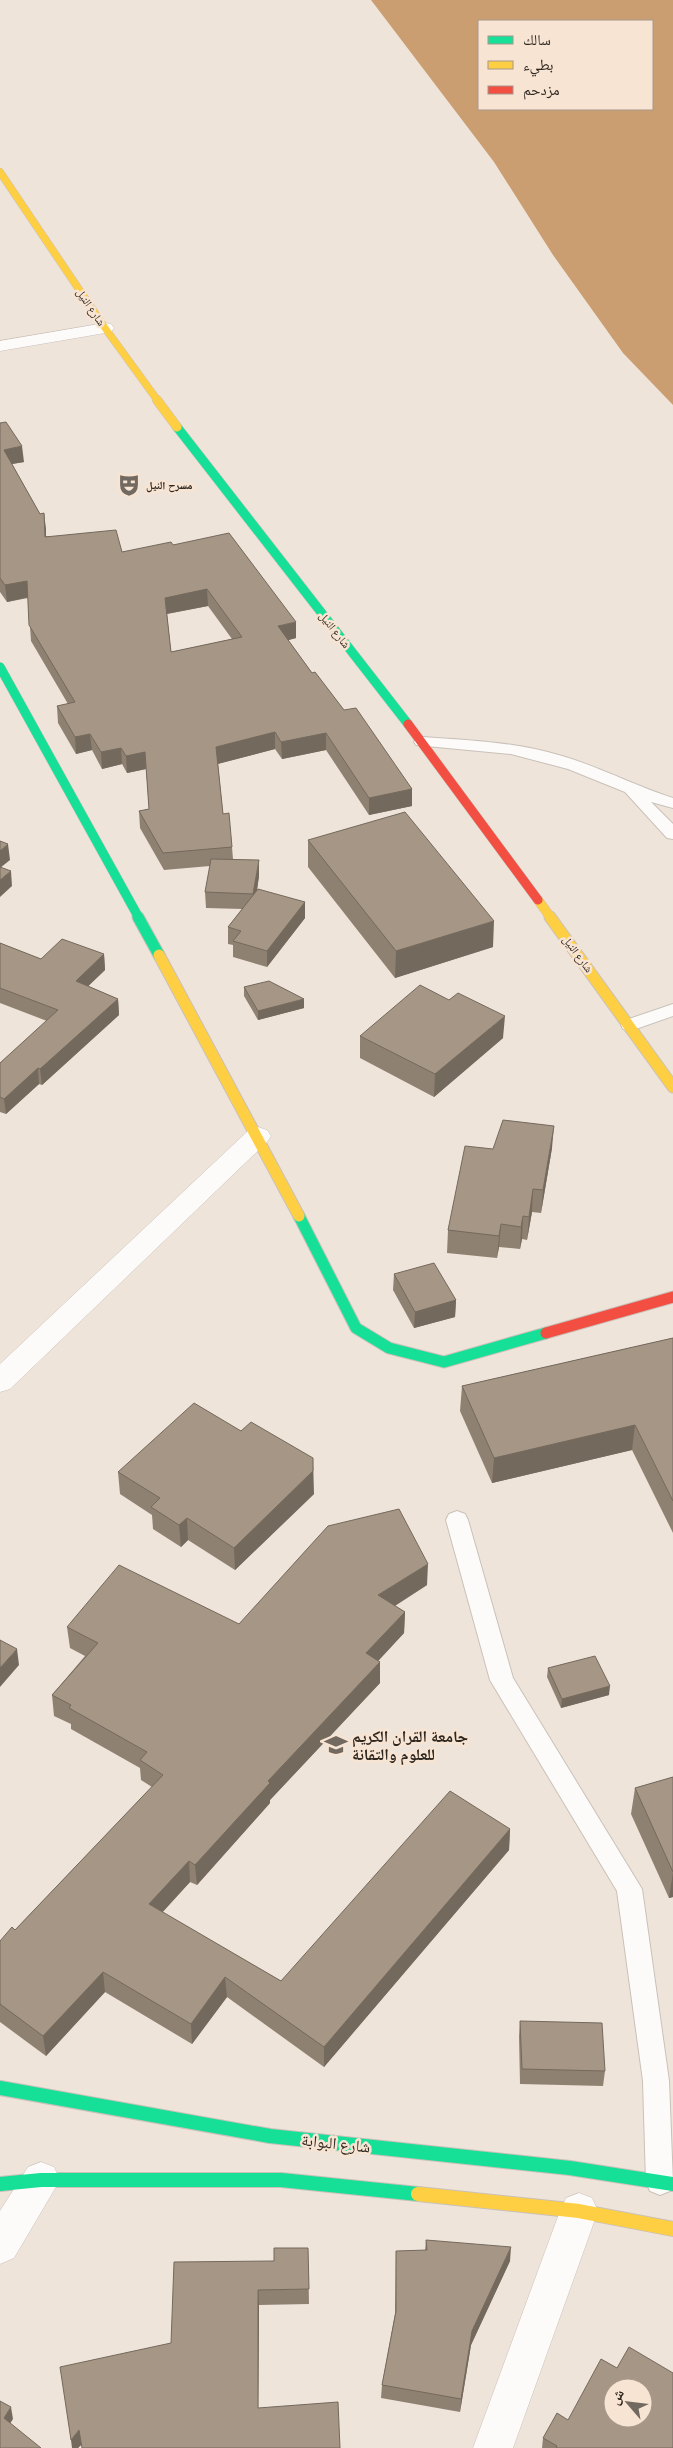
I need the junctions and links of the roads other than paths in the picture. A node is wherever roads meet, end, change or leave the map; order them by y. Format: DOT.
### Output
graph roads {
  1 [pos="0,172"];
  2 [pos="105,328"];
  3 [pos="0,346"];
  4 [pos="0,667"];
  5 [pos="422,742"];
  6 [pos="628,787"];
  7 [pos="673,803"];
  8 [pos="673,834"];
  9 [pos="673,1010"];
  10 [pos="630,1025"];
  11 [pos="673,1087"];
  12 [pos="258,1136"];
  13 [pos="673,1297"];
  14 [pos="0,1381"];
  15 [pos="457,1520"];
  16 [pos="0,2088"];
  17 [pos="41,2180"];
  18 [pos="667,2183"];
  19 [pos="0,2184"];
  20 [pos="579,2211"];
  21 [pos="673,2230"];
  22 [pos="0,2245"];
  23 [pos="493,2448"];
  1 -- 2 [label="main road, شارع النيل"];
  2 -- 3 [label="street"];
  2 -- 5 [label="main road, شارع النيل"];
  4 -- 12 [label="main road"];
  5 -- 6 [label="lane"];
  5 -- 10 [label="main road, شارع النيل"];
  6 -- 7 [label="lane"];
  6 -- 8 [label="lane"];
  9 -- 10 [label="lane"];
  10 -- 11 [label="main road, شارع النيل"];
  12 -- 13 [label="main road"];
  12 -- 14 [label="street"];
  15 -- 18 [label="lane"];
  16 -- 18 [label="main road, شارع البوابة"];
  17 -- 19 [label="main road"];
  17 -- 20 [label="main road"];
  17 -- 22 [label="street"];
  20 -- 21 [label="main road"];
  20 -- 23 [label="street"];
}
